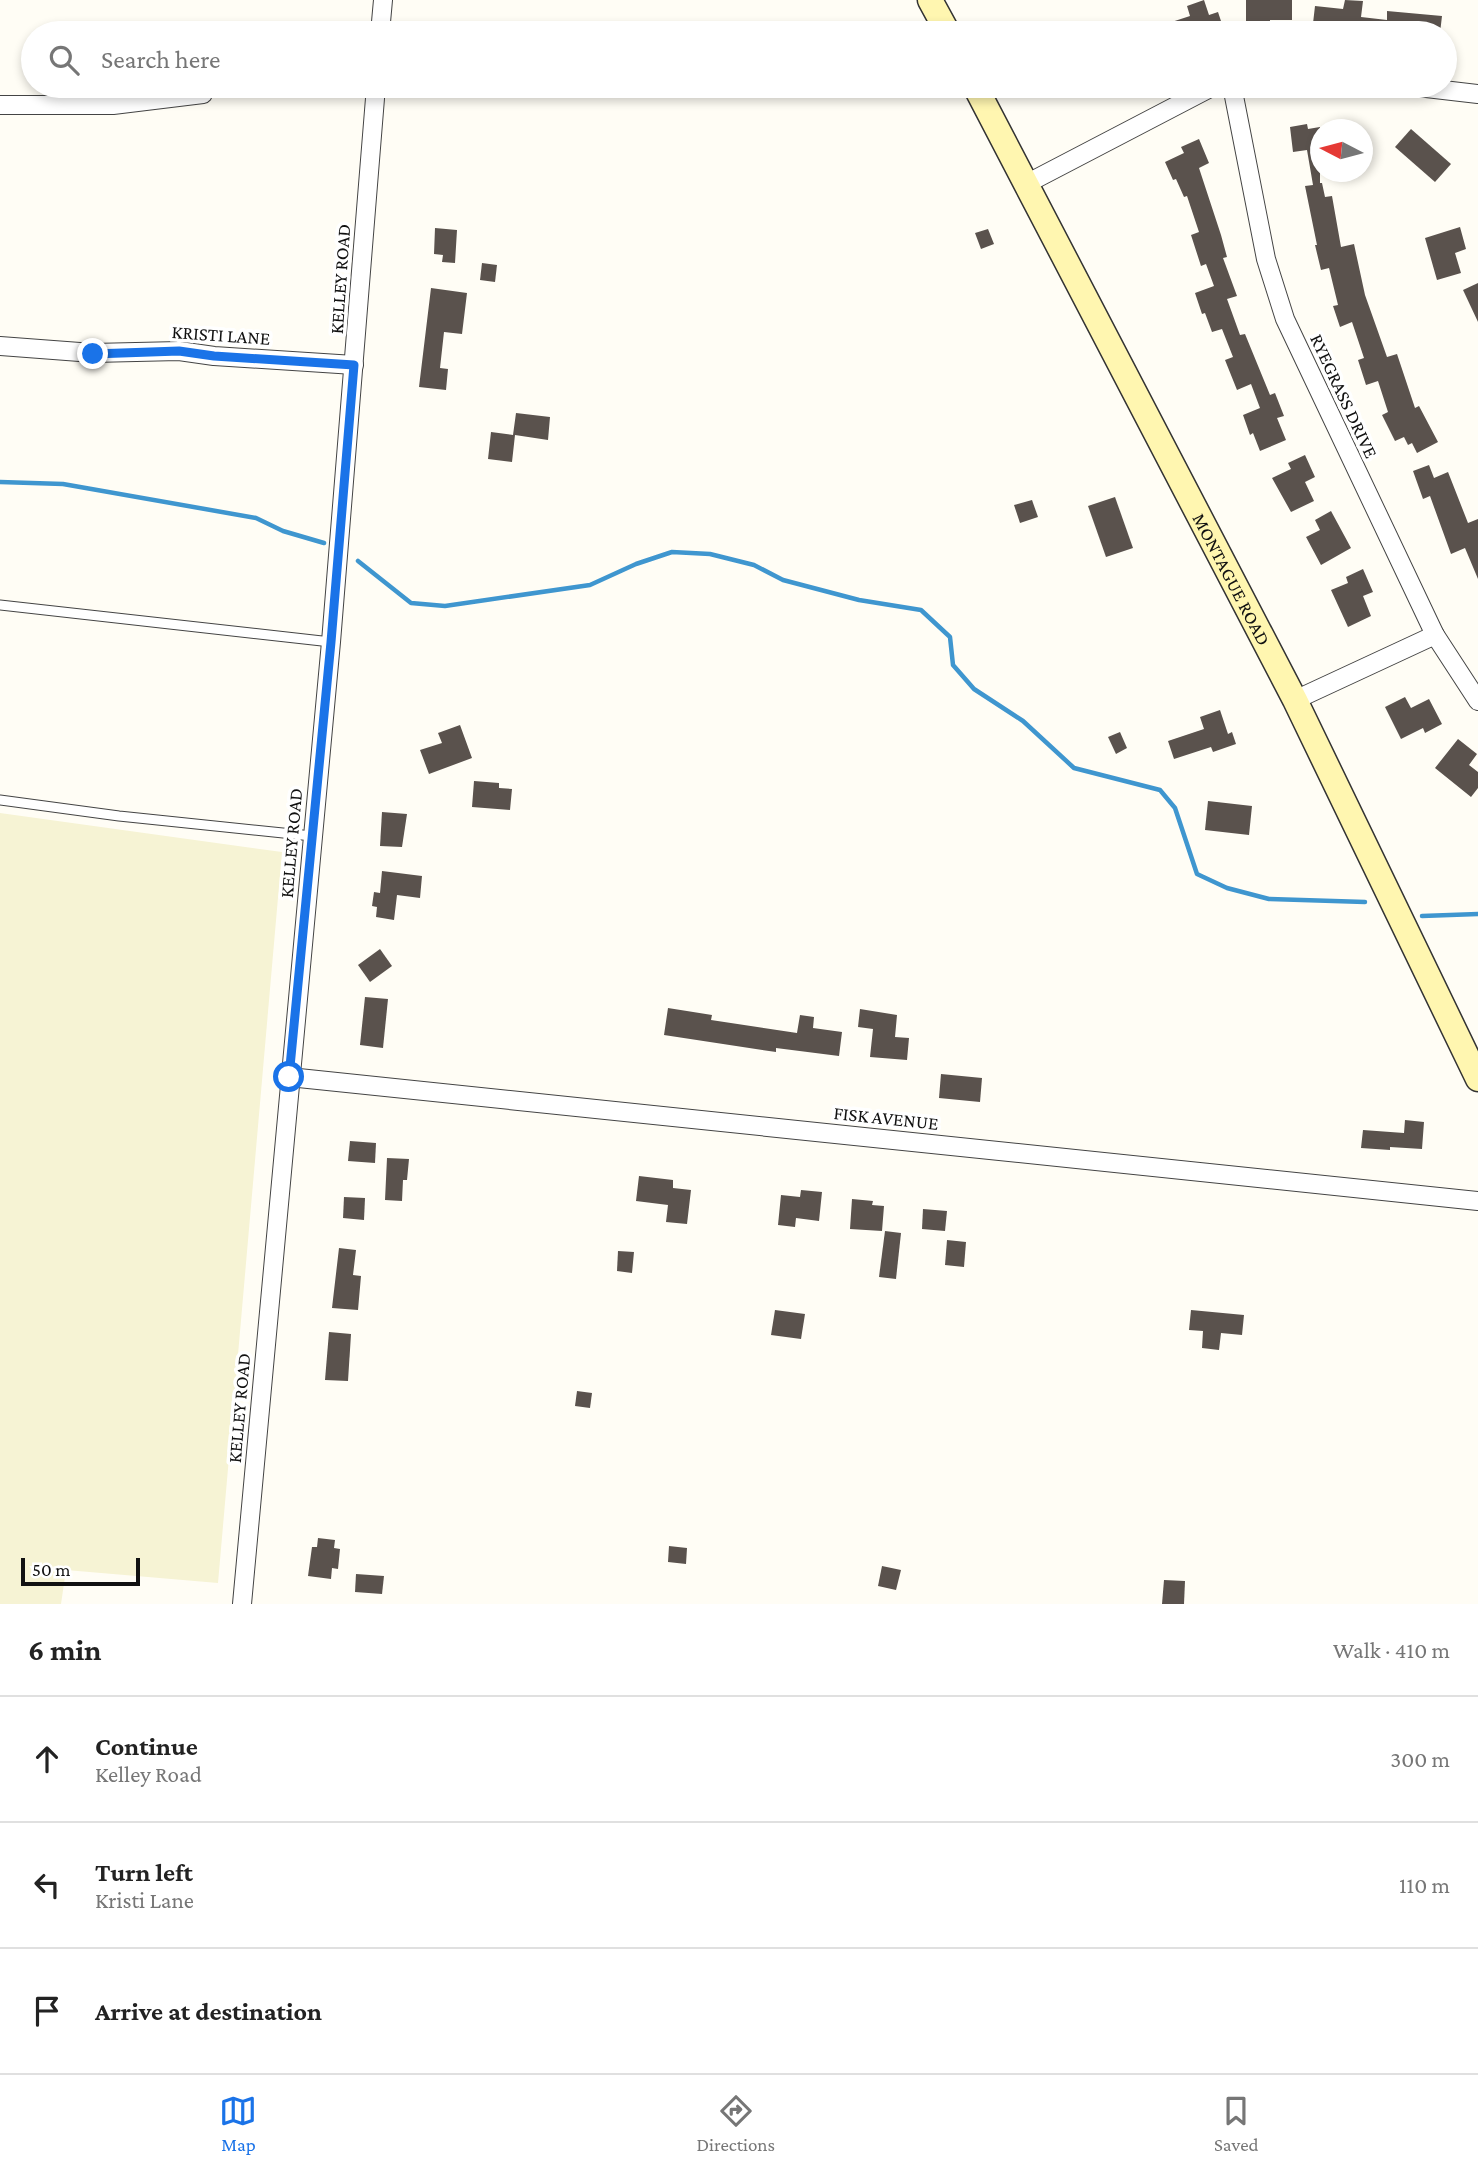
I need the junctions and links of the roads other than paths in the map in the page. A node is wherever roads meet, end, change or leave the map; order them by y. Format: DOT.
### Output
graph roads {
  1 [pos="383,0"];
  2 [pos="930,0"];
  3 [pos="381,21"];
  4 [pos="941,21"];
  5 [pos="1457,92"];
  6 [pos="1478,94"];
  7 [pos="170,98"];
  8 [pos="375,98"];
  9 [pos="981,98"];
  10 [pos="1191,98"];
  11 [pos="1234,98"];
  12 [pos="0,105"];
  13 [pos="1026,184"];
  14 [pos="0,346"];
  15 [pos="354,365"];
  16 [pos="0,605"];
  17 [pos="1435,635"];
  18 [pos="331,642"];
  19 [pos="1295,700"];
  20 [pos="1478,701"];
  21 [pos="0,800"];
  22 [pos="312,836"];
  23 [pos="289,1077"];
  24 [pos="1478,1080"];
  25 [pos="1478,1201"];
  26 [pos="242,1604"];
  1 -- 3 [label="street"];
  2 -- 4 [label="main road"];
  5 -- 6 [label="street"];
  7 -- 12 [label="street"];
  8 -- 15 [label="street, KELLEY ROAD"];
  9 -- 13 [label="main road, MONTAGUE ROAD"];
  10 -- 13 [label="street"];
  11 -- 17 [label="street, RYEGRASS DRIVE"];
  13 -- 19 [label="main road, MONTAGUE ROAD"];
  14 -- 15 [label="street, KRISTI LANE"];
  15 -- 18 [label="street, KELLEY ROAD"];
  16 -- 18 [label="lane"];
  17 -- 19 [label="street"];
  17 -- 20 [label="street, RYEGRASS DRIVE"];
  18 -- 22 [label="street, KELLEY ROAD"];
  19 -- 24 [label="main road, MONTAGUE ROAD"];
  21 -- 22 [label="lane"];
  22 -- 23 [label="street, KELLEY ROAD"];
  23 -- 25 [label="street, FISK AVENUE"];
  23 -- 26 [label="street, KELLEY ROAD"];
}
